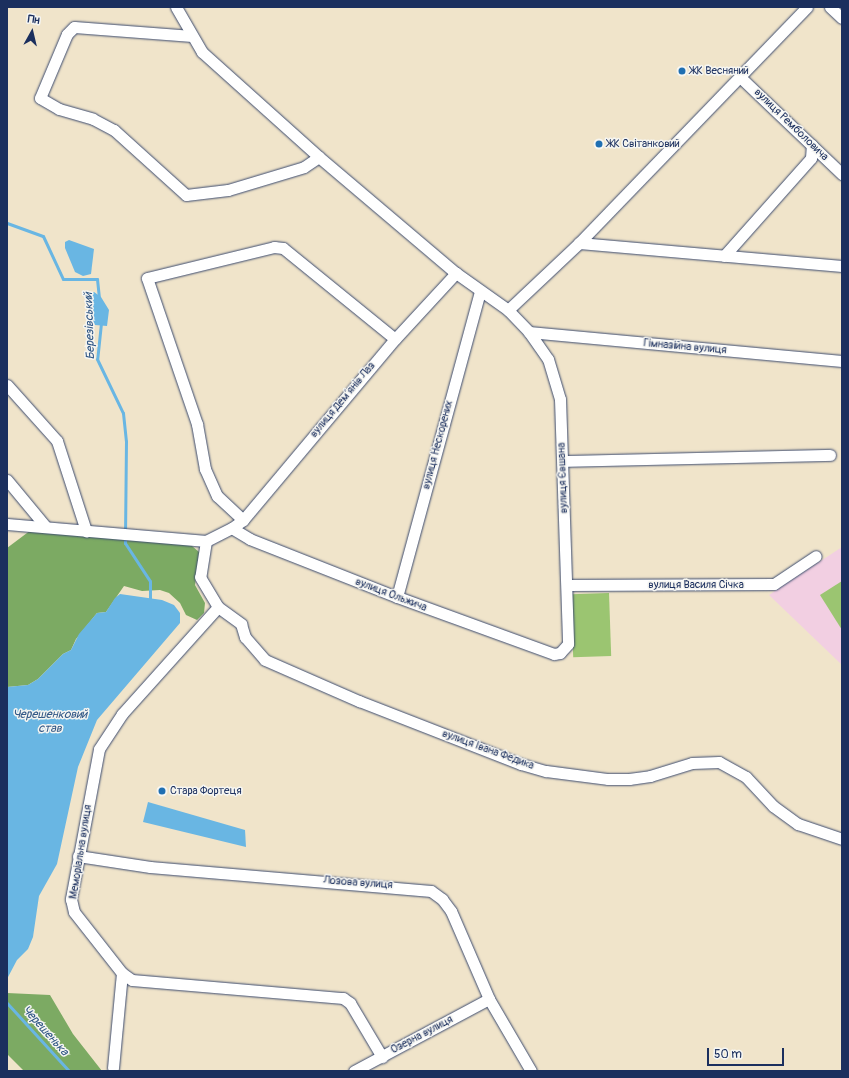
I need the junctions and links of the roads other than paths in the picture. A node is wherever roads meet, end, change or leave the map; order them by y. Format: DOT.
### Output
graph roads {
  1 [pos="176,7"];
  2 [pos="807,7"];
  3 [pos="830,7"];
  4 [pos="842,18"];
  5 [pos="192,36"];
  6 [pos="740,76"];
  7 [pos="812,145"];
  8 [pos="319,157"];
  9 [pos="842,174"];
  10 [pos="579,242"];
  11 [pos="724,256"];
  12 [pos="842,266"];
  13 [pos="456,273"];
  14 [pos="480,292"];
  15 [pos="508,310"];
  16 [pos="529,332"];
  17 [pos="395,339"];
  18 [pos="842,361"];
  19 [pos="7,385"];
  20 [pos="830,455"];
  21 [pos="563,461"];
  22 [pos="7,480"];
  23 [pos="243,520"];
  24 [pos="7,524"];
  25 [pos="46,527"];
  26 [pos="232,528"];
  27 [pos="86,531"];
  28 [pos="206,541"];
  29 [pos="816,556"];
  30 [pos="567,585"];
  31 [pos="397,597"];
  32 [pos="218,606"];
  33 [pos="554,654"];
  34 [pos="842,839"];
  35 [pos="78,856"];
  36 [pos="122,973"];
  37 [pos="489,999"];
  38 [pos="382,1057"];
  39 [pos="113,1068"];
  40 [pos="354,1071"];
  41 [pos="531,1071"];
  1 -- 5 [label="street, вулиця Євшана"];
  2 -- 6 [label="street"];
  3 -- 4 [label="street"];
  5 -- 8 [label="street, вулиця Євшана"];
  5 -- 8 [label="street"];
  6 -- 7 [label="street, вулиця Ремболовича"];
  6 -- 10 [label="street"];
  7 -- 9 [label="street, вулиця Ремболовича"];
  7 -- 11 [label="street"];
  8 -- 13 [label="street, вулиця Євшана"];
  10 -- 11 [label="street"];
  10 -- 15 [label="street"];
  11 -- 12 [label="street"];
  13 -- 14 [label="street, вулиця Євшана"];
  13 -- 17 [label="street, вулиця Демʼянів Лаз"];
  14 -- 15 [label="street, вулиця Євшана"];
  14 -- 31 [label="street, вулиця Нескорених"];
  15 -- 16 [label="street, вулиця Євшана"];
  16 -- 18 [label="street, Гімназійна вулиця"];
  16 -- 21 [label="street, вулиця Євшана"];
  17 -- 23 [label="street, вулиця Демʼянів Лаз"];
  17 -- 23 [label="street"];
  19 -- 27 [label="street"];
  20 -- 21 [label="street"];
  21 -- 30 [label="street, вулиця Євшана"];
  22 -- 25 [label="street"];
  23 -- 26 [label="street, вулиця Демʼянів Лаз"];
  24 -- 25 [label="street"];
  25 -- 27 [label="street"];
  26 -- 28 [label="street, вулиця Демʼянів Лаз"];
  26 -- 31 [label="street, вулиця Ольжича"];
  27 -- 28 [label="street"];
  28 -- 32 [label="street, вулиця Івана Федика"];
  29 -- 30 [label="street, вулиця Василя Січка"];
  30 -- 33 [label="street, вулиця Євшана"];
  31 -- 33 [label="street, вулиця Ольжича"];
  32 -- 34 [label="street, вулиця Івана Федика"];
  32 -- 35 [label="street, Меморіальна вулиця"];
  35 -- 36 [label="street, Меморіальна вулиця"];
  35 -- 37 [label="street, Лозова вулиця"];
  36 -- 38 [label="street, Меморіальна вулиця"];
  36 -- 39 [label="street"];
  37 -- 38 [label="street, Озерна вулиця"];
  37 -- 41 [label="street, Лозова вулиця"];
  38 -- 40 [label="street, Озерна вулиця"];
}
